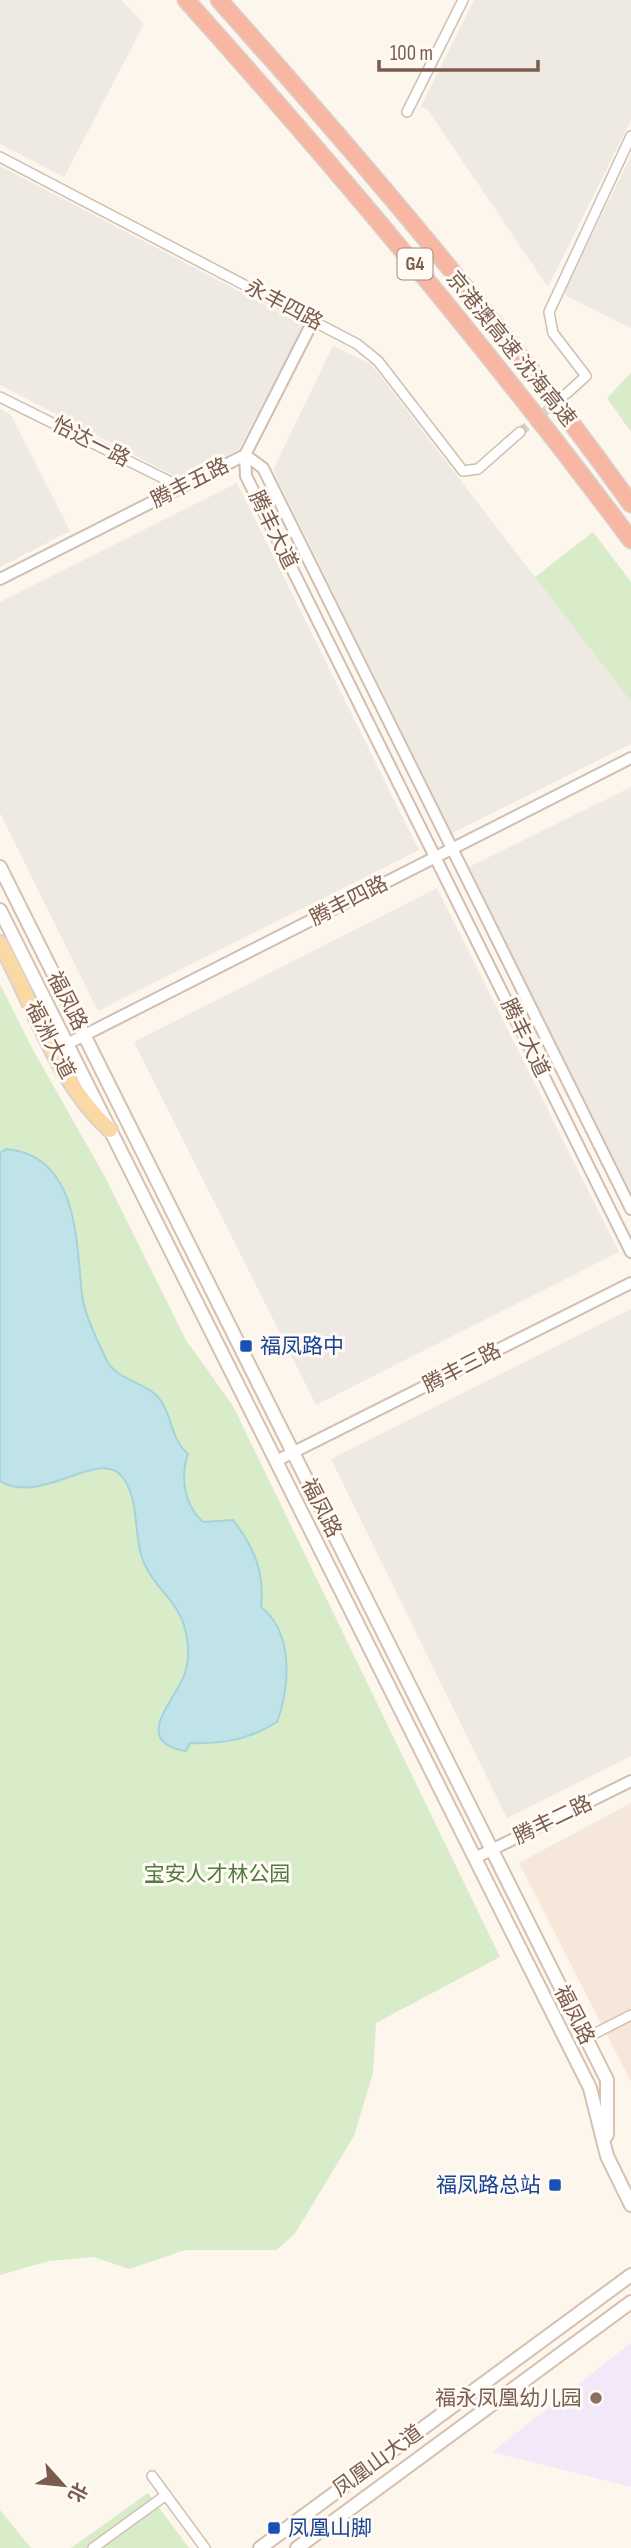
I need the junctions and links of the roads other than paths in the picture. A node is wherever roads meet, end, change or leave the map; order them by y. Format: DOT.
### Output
graph roads {
  1 [pos="186,0"];
  2 [pos="219,0"];
  3 [pos="463,0"];
  4 [pos="407,112"];
  5 [pos="631,136"];
  6 [pos="0,157"];
  7 [pos="314,319"];
  8 [pos="566,394"];
  9 [pos="0,397"];
  10 [pos="520,432"];
  11 [pos="245,455"];
  12 [pos="181,487"];
  13 [pos="631,504"];
  14 [pos="631,540"];
  15 [pos="0,579"];
  16 [pos="631,758"];
  17 [pos="452,849"];
  18 [pos="435,857"];
  19 [pos="0,867"];
  20 [pos="0,910"];
  21 [pos="0,943"];
  22 [pos="84,1035"];
  23 [pos="67,1044"];
  24 [pos="110,1130"];
  25 [pos="631,1209"];
  26 [pos="631,1252"];
  27 [pos="631,1283"];
  28 [pos="211,1289"];
  29 [pos="195,1298"];
  30 [pos="293,1453"];
  31 [pos="276,1461"];
  32 [pos="631,1781"];
  33 [pos="492,1850"];
  34 [pos="475,1858"];
  35 [pos="631,2015"];
  36 [pos="586,2038"];
  37 [pos="607,2156"];
  38 [pos="631,2205"];
  39 [pos="631,2274"];
  40 [pos="631,2302"];
  41 [pos="152,2476"];
  42 [pos="166,2496"];
  43 [pos="93,2548"];
  44 [pos="205,2548"];
  45 [pos="260,2548"];
  46 [pos="297,2548"];
  1 -- 14 [label="highway, 京港澳高速 沈海高速 / G4"];
  2 -- 13 [label="highway, 京港澳高速 沈海高速 / G4"];
  3 -- 4 [label="street"];
  5 -- 8 [label="street"];
  6 -- 7 [label="street, 永丰四路"];
  7 -- 10 [label="street, 永丰四路"];
  7 -- 11 [label="street, 腾丰五路"];
  9 -- 12 [label="street, 怡达一路"];
  11 -- 12 [label="street, 腾丰五路"];
  11 -- 17 [label="street, 腾丰大道"];
  11 -- 18 [label="street, 腾丰大道"];
  12 -- 15 [label="street, 腾丰五路"];
  16 -- 17 [label="street, 腾丰四路"];
  17 -- 18 [label="street, 腾丰四路"];
  17 -- 25 [label="street, 腾丰大道"];
  18 -- 22 [label="street, 腾丰四路"];
  18 -- 26 [label="street, 腾丰大道"];
  19 -- 22 [label="main road, 福凤路"];
  20 -- 23 [label="main road, 福凤路"];
  21 -- 24 [label="main road, 福洲大道"];
  22 -- 23 [label="street, 腾丰四路"];
  22 -- 28 [label="main road, 福凤路"];
  23 -- 24 [label="main road, 福凤路"];
  24 -- 29 [label="main road, 福凤路"];
  27 -- 30 [label="street, 腾丰三路"];
  28 -- 29 [label="main road"];
  28 -- 30 [label="main road, 福凤路"];
  29 -- 31 [label="main road, 福凤路"];
  30 -- 31 [label="street, 腾丰三路"];
  30 -- 33 [label="main road, 福凤路"];
  31 -- 34 [label="main road, 福凤路"];
  32 -- 33 [label="street, 腾丰二路"];
  33 -- 34 [label="street, 腾丰二路"];
  33 -- 36 [label="main road, 福凤路"];
  34 -- 37 [label="main road, 福凤路"];
  35 -- 36 [label="street"];
  36 -- 37 [label="main road, 福凤路"];
  37 -- 38 [label="main road, 福凤路"];
  39 -- 45 [label="main road, 凤凰山大道"];
  40 -- 46 [label="main road, 凤凰山大道"];
  41 -- 42 [label="street"];
  42 -- 43 [label="street"];
  42 -- 44 [label="street"];
}
